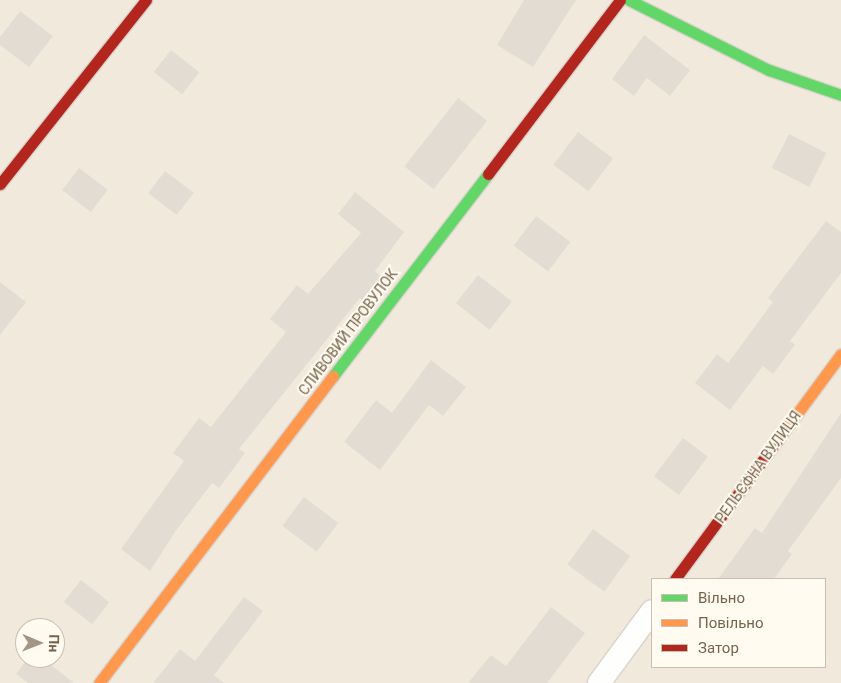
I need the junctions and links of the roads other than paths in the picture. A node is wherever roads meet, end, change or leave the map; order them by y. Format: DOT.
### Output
graph roads {
  1 [pos="146,0"];
  2 [pos="620,0"];
  3 [pos="629,0"];
  4 [pos="841,95"];
  5 [pos="0,184"];
  6 [pos="841,354"];
  7 [pos="677,578"];
  8 [pos="651,612"];
  9 [pos="99,683"];
  10 [pos="599,683"];
  1 -- 5 [label="street"];
  2 -- 9 [label="street, СЛИВОВИЙ ПРОВУЛОК"];
  3 -- 4 [label="street"];
  6 -- 7 [label="street, РЕЛЬЄФНА ВУЛИЦЯ"];
  8 -- 10 [label="street"];
}
